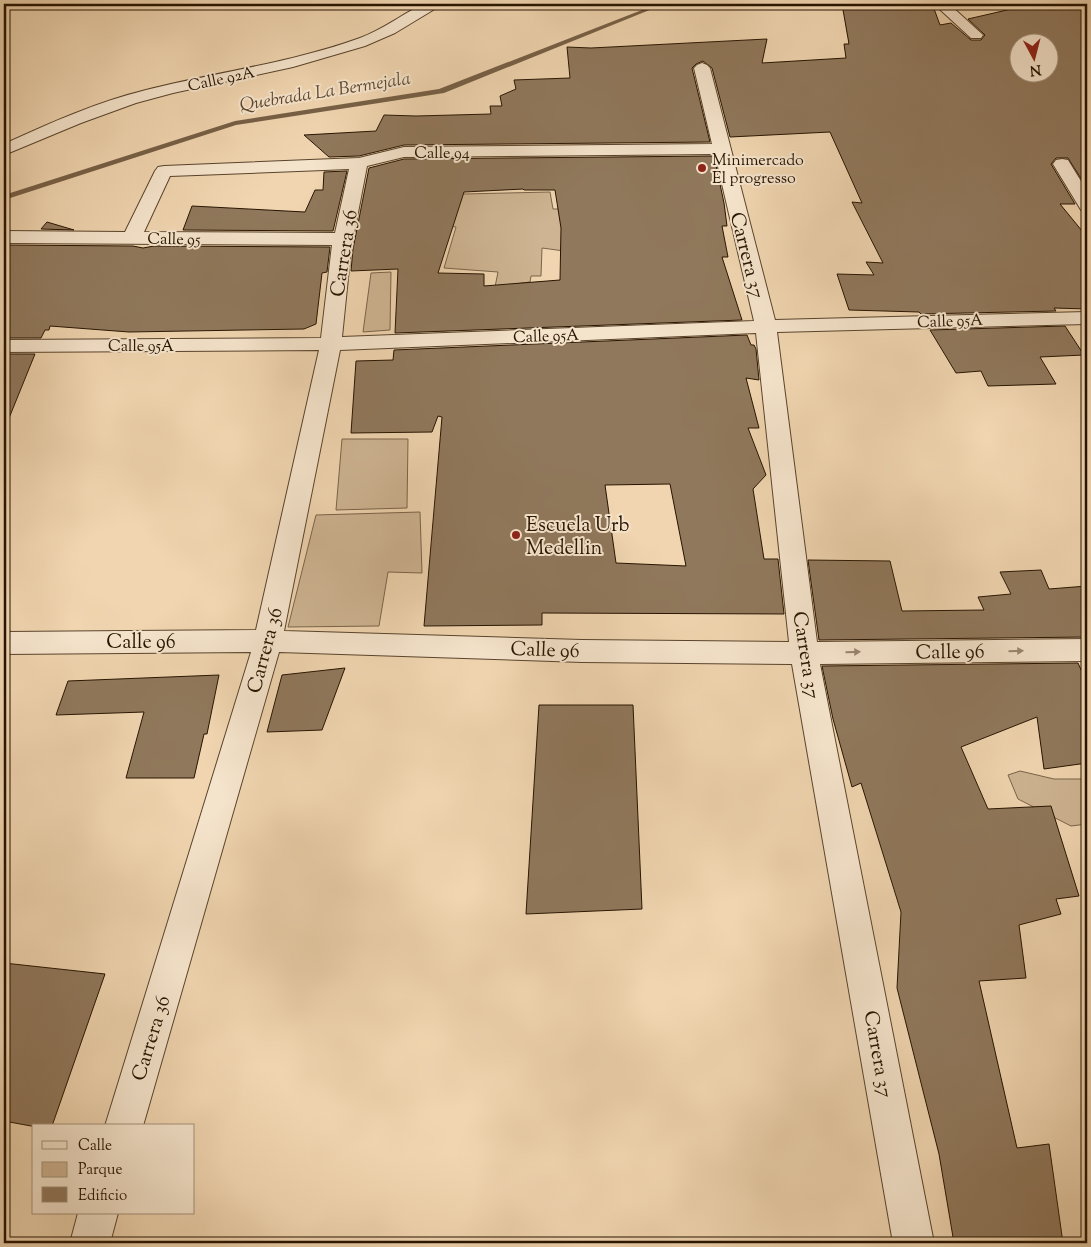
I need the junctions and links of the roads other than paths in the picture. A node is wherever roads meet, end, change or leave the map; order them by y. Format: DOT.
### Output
graph roads {
  1 [pos="13,4"];
  2 [pos="436,4"];
  3 [pos="941,4"];
  4 [pos="4,5"];
  5 [pos="976,35"];
  6 [pos="702,68"];
  7 [pos="4,150"];
  8 [pos="722,150"];
  9 [pos="359,163"];
  10 [pos="1062,164"];
  11 [pos="1087,206"];
  12 [pos="4,237"];
  13 [pos="132,237"];
  14 [pos="343,239"];
  15 [pos="1087,318"];
  16 [pos="766,327"];
  17 [pos="330,344"];
  18 [pos="4,346"];
  19 [pos="268,641"];
  20 [pos="4,643"];
  21 [pos="1087,650"];
  22 [pos="804,653"];
  23 [pos="125,1124"];
  24 [pos="98,1214"];
  25 [pos="90,1243"];
  26 [pos="914,1243"];
  1 -- 4 [label="street"];
  2 -- 7 [label="street, Calle 92A"];
  3 -- 5 [label="street"];
  6 -- 8 [label="street, Carrera 37"];
  8 -- 9 [label="street, Calle 94"];
  8 -- 16 [label="street, Carrera 37"];
  9 -- 13 [label="street, Calle 94"];
  9 -- 14 [label="street, Carrera 36"];
  10 -- 11 [label="street"];
  12 -- 13 [label="street, Calle 95"];
  13 -- 14 [label="street, Calle 95"];
  14 -- 17 [label="street, Carrera 36"];
  15 -- 16 [label="street, Calle 95A"];
  16 -- 17 [label="street, Calle 95A"];
  16 -- 22 [label="street, Carrera 37"];
  17 -- 18 [label="street, Calle 95A"];
  17 -- 19 [label="street, Carrera 36"];
  19 -- 20 [label="street, Calle 96"];
  19 -- 22 [label="street, Calle 96"];
  19 -- 23 [label="street, Carrera 36"];
  22 -- 21 [label="street, Calle 96, one-way"];
  22 -- 26 [label="street, Carrera 37"];
  24 -- 25 [label="street"];
}
